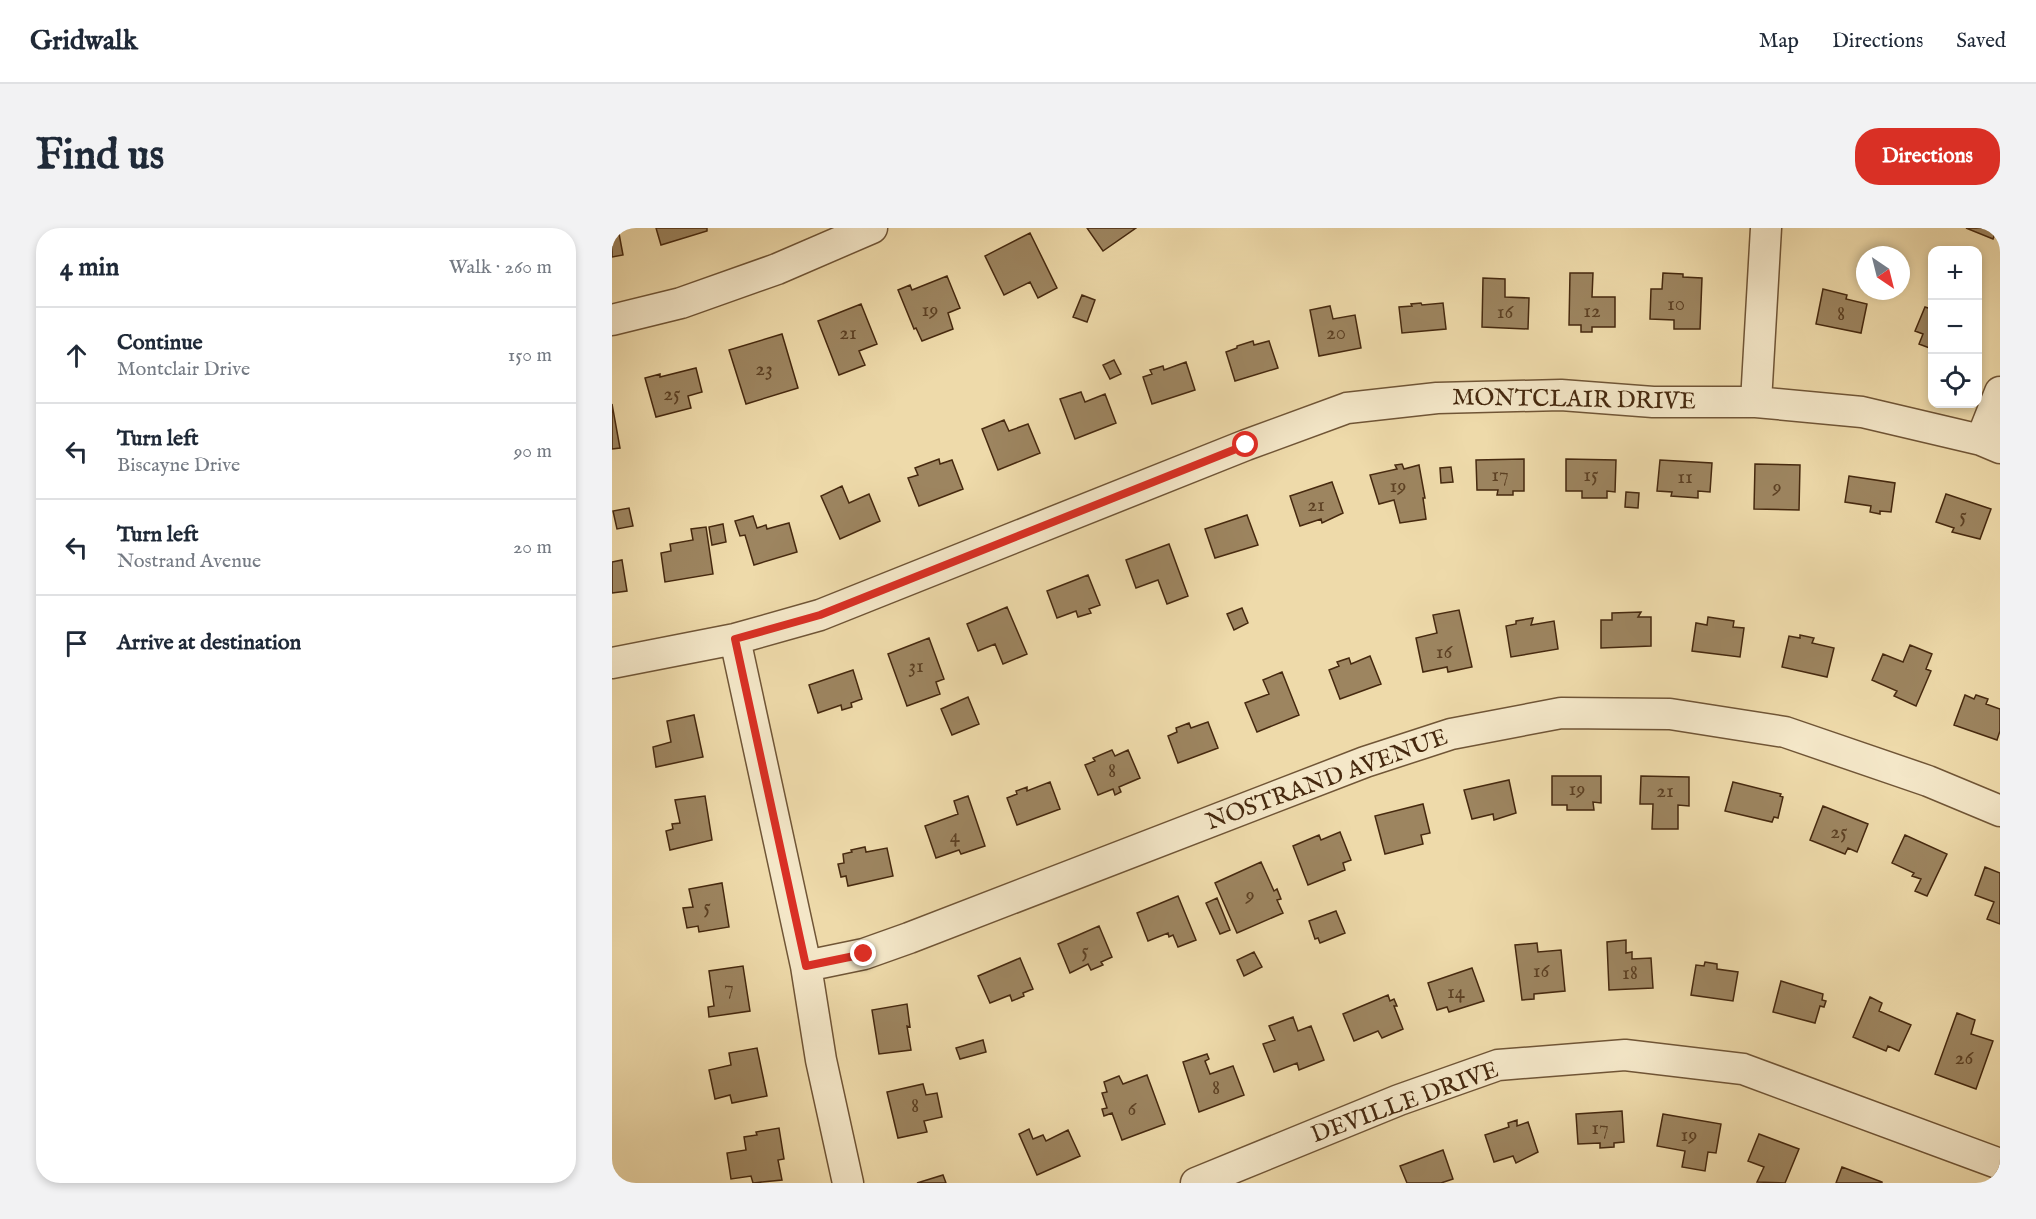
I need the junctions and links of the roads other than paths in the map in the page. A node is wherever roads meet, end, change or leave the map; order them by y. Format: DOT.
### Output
graph roads {
  1 [pos="872,228"];
  2 [pos="1766,228"];
  3 [pos="612,320"];
  4 [pos="2000,392"];
  5 [pos="1756,402"];
  6 [pos="1991,444"];
  7 [pos="735,639"];
  8 [pos="612,663"];
  9 [pos="2000,811"];
  10 [pos="806,966"];
  11 [pos="2000,1164"];
  12 [pos="848,1183"];
  13 [pos="1196,1183"];
  1 -- 3 [label="street"];
  2 -- 5 [label="street"];
  4 -- 6 [label="street"];
  5 -- 6 [label="street, MONTCLAIR DRIVE"];
  5 -- 7 [label="street, MONTCLAIR DRIVE"];
  7 -- 8 [label="street, MONTCLAIR DRIVE"];
  7 -- 10 [label="street"];
  9 -- 10 [label="street, NOSTRAND AVENUE"];
  10 -- 12 [label="street"];
  11 -- 13 [label="street, DEVILLE DRIVE"];
}
